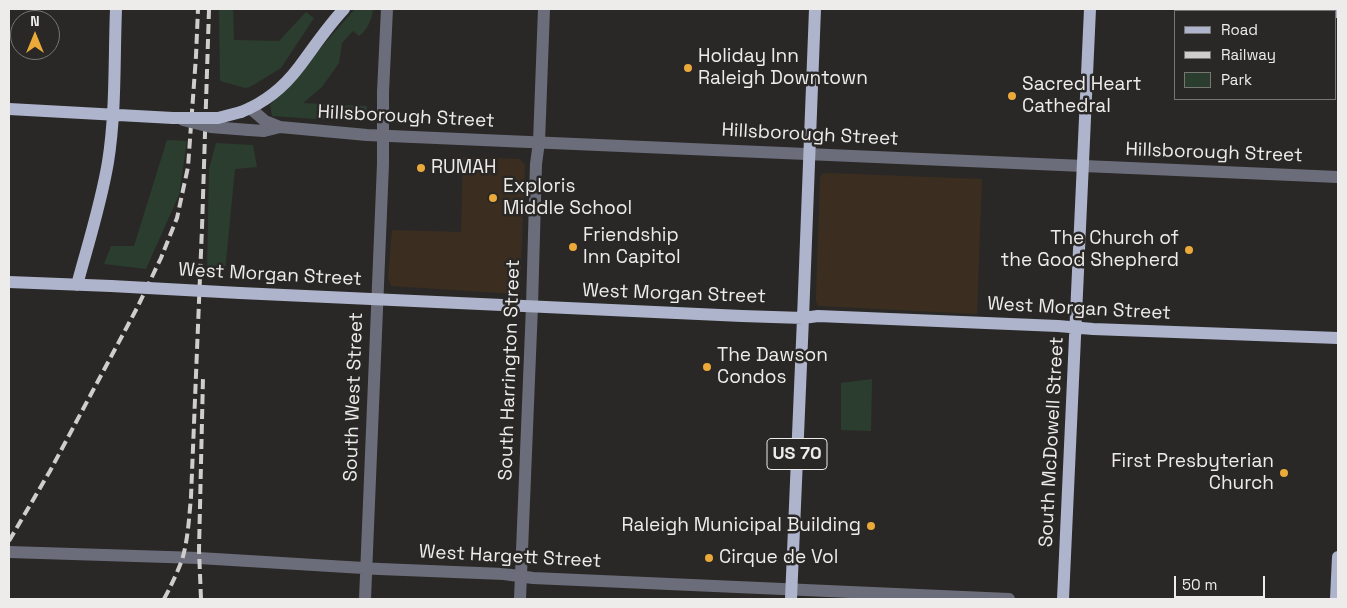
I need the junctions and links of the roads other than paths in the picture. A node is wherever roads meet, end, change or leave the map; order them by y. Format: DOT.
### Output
graph roads {
  1 [pos="116,9"];
  2 [pos="344,9"];
  3 [pos="387,9"];
  4 [pos="544,9"];
  5 [pos="815,9"];
  6 [pos="1090,9"];
  7 [pos="1264,9"];
  8 [pos="1292,10"];
  9 [pos="250,108"];
  10 [pos="9,110"];
  11 [pos="112,115"];
  12 [pos="173,118"];
  13 [pos="280,127"];
  14 [pos="383,136"];
  15 [pos="539,142"];
  16 [pos="810,154"];
  17 [pos="1083,166"];
  18 [pos="1338,177"];
  19 [pos="9,282"];
  20 [pos="77,285"];
  21 [pos="377,300"];
  22 [pos="532,306"];
  23 [pos="804,318"];
  24 [pos="1076,329"];
  25 [pos="1338,338"];
  26 [pos="9,552"];
  27 [pos="1338,557"];
  28 [pos="366,568"];
  29 [pos="520,577"];
  30 [pos="791,594"];
  31 [pos="365,599"];
  32 [pos="520,599"];
  33 [pos="1010,599"];
  34 [pos="1063,599"];
  35 [pos="1336,599"];
  1 -- 11 [label="main road"];
  2 -- 9 [label="main road"];
  3 -- 14 [label="street, South West Street"];
  4 -- 15 [label="street, South Harrington Street"];
  5 -- 16 [label="main road, US 70"];
  6 -- 17 [label="main road, South McDowell Street"];
  7 -- 8 [label="main road"];
  9 -- 12 [label="main road, Hillsborough Street, bridge"];
  9 -- 13 [label="street, Hillsborough Street"];
  10 -- 11 [label="main road, Hillsborough Street"];
  11 -- 12 [label="main road, Hillsborough Street"];
  11 -- 20 [label="main road"];
  12 -- 13 [label="street, Hillsborough Street, bridge"];
  13 -- 14 [label="street, Hillsborough Street"];
  14 -- 15 [label="street, Hillsborough Street"];
  14 -- 21 [label="street, South West Street"];
  15 -- 16 [label="street, Hillsborough Street"];
  15 -- 22 [label="street, South Harrington Street"];
  16 -- 17 [label="street, Hillsborough Street"];
  16 -- 23 [label="main road, US 70"];
  17 -- 18 [label="street, Hillsborough Street"];
  17 -- 24 [label="main road, South McDowell Street"];
  19 -- 20 [label="main road, West Morgan Street"];
  20 -- 21 [label="main road, West Morgan Street, bridge"];
  21 -- 22 [label="main road, West Morgan Street"];
  21 -- 28 [label="street, South West Street"];
  22 -- 23 [label="main road, West Morgan Street"];
  22 -- 29 [label="street, South Harrington Street"];
  23 -- 24 [label="main road, West Morgan Street"];
  23 -- 30 [label="main road, US 70"];
  24 -- 25 [label="main road, West Morgan Street"];
  24 -- 34 [label="main road, South McDowell Street"];
  26 -- 28 [label="street, West Hargett Street"];
  27 -- 35 [label="main road"];
  28 -- 29 [label="street, West Hargett Street"];
  28 -- 31 [label="street, South West Street"];
  29 -- 30 [label="street, West Hargett Street"];
  29 -- 32 [label="street, South Harrington Street"];
  30 -- 33 [label="street, West Hargett Street"];
}
